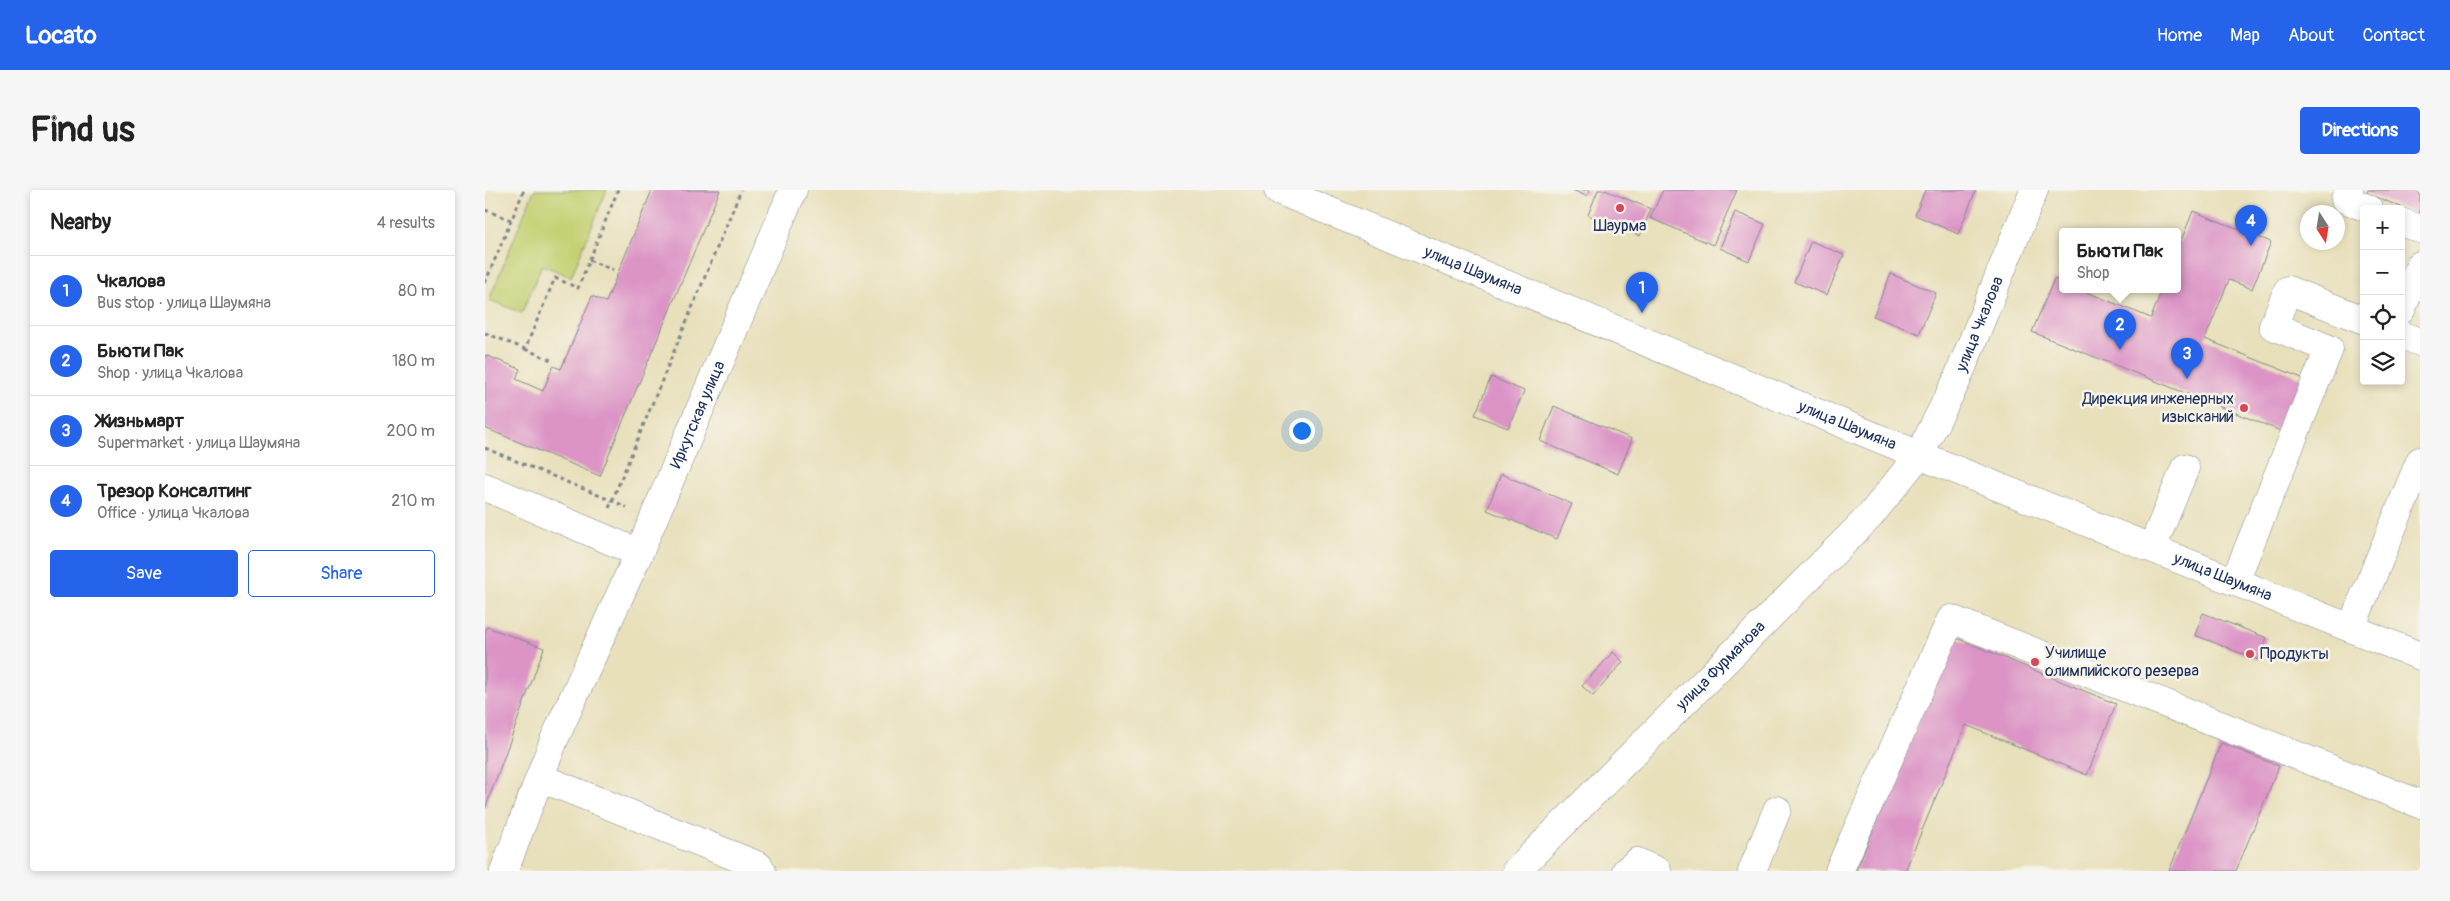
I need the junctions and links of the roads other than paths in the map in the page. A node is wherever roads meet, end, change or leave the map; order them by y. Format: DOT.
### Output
graph roads {
  1 [pos="793,190"];
  2 [pos="1278,190"];
  3 [pos="2034,190"];
  4 [pos="2349,190"];
  5 [pos="2360,205"];
  6 [pos="2405,223"];
  7 [pos="2420,229"];
  8 [pos="2420,265"];
  9 [pos="2405,301"];
  10 [pos="2360,318"];
  11 [pos="2405,336"];
  12 [pos="2420,342"];
  13 [pos="1919,455"];
  14 [pos="2420,461"];
  15 [pos="2185,468"];
  16 [pos="485,487"];
  17 [pos="2152,548"];
  18 [pos="639,553"];
  19 [pos="2235,581"];
  20 [pos="2351,628"];
  21 [pos="2420,656"];
  22 [pos="541,778"];
  23 [pos="2420,804"];
  24 [pos="1777,810"];
  25 [pos="504,871"];
  26 [pos="762,871"];
  27 [pos="1515,871"];
  28 [pos="1626,871"];
  29 [pos="1657,871"];
  30 [pos="1752,871"];
  31 [pos="1839,871"];
  1 -- 18 [label="street, Иркутская улица"];
  2 -- 13 [label="street, улица Шаумяна"];
  3 -- 13 [label="street, улица Чкалова"];
  4 -- 5 [label="street"];
  6 -- 7 [label="street"];
  8 -- 9 [label="street"];
  10 -- 19 [label="street"];
  11 -- 12 [label="street"];
  13 -- 17 [label="street, улица Шаумяна"];
  13 -- 27 [label="street, улица Фурманова"];
  14 -- 20 [label="street"];
  15 -- 17 [label="street"];
  16 -- 18 [label="street"];
  17 -- 19 [label="street, улица Шаумяна"];
  18 -- 22 [label="street, Иркутская улица"];
  19 -- 20 [label="street, улица Шаумяна"];
  20 -- 21 [label="street, улица Шаумяна"];
  22 -- 25 [label="street, Иркутская улица"];
  22 -- 26 [label="street"];
  23 -- 31 [label="street"];
  24 -- 30 [label="street"];
  28 -- 29 [label="street"];
}
